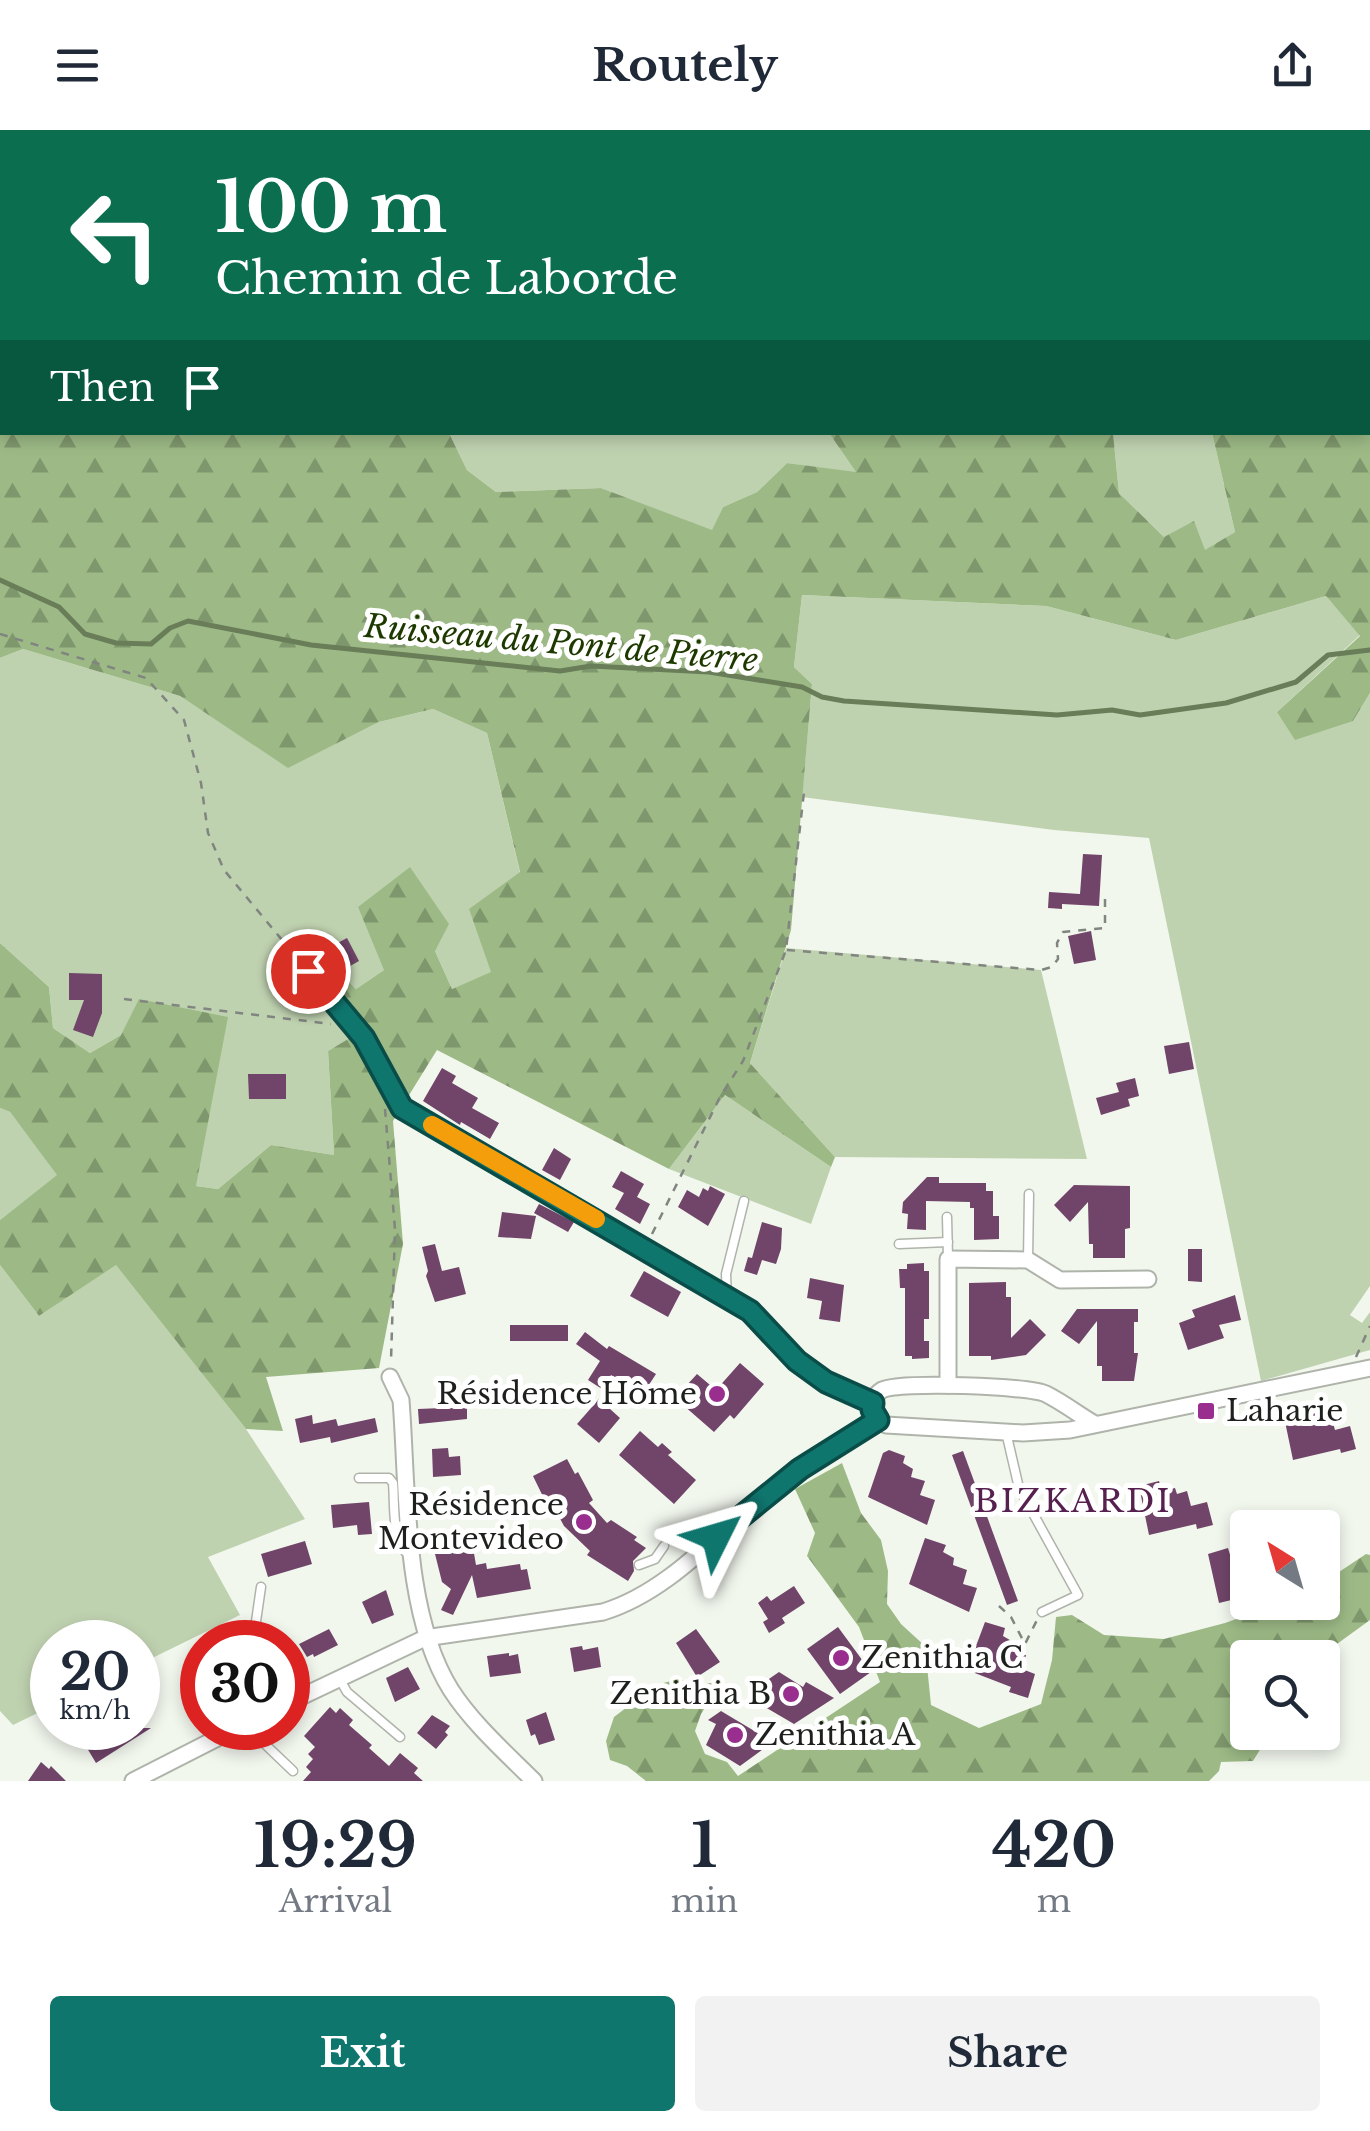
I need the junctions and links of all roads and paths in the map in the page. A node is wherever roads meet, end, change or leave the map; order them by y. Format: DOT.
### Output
graph roads {
  1 [pos="0,634"];
  2 [pos="804,792"];
  3 [pos="1105,896"];
  4 [pos="786,950"];
  5 [pos="308,971"];
  6 [pos="124,998"];
  7 [pos="354,1026"];
  8 [pos="384,1076"];
  9 [pos="1029,1194"];
  10 [pos="744,1201"];
  11 [pos="947,1218"];
  12 [pos="900,1244"];
  13 [pos="644,1247"];
  14 [pos="948,1250"];
  15 [pos="1028,1260"];
  16 [pos="1148,1279"];
  17 [pos="727,1297"];
  18 [pos="1370,1326"];
  19 [pos="1370,1368"];
  20 [pos="1353,1373"];
  21 [pos="390,1377"];
  22 [pos="948,1385"];
  23 [pos="1051,1399"];
  24 [pos="875,1412"];
  25 [pos="1093,1423"];
  26 [pos="1041,1431"];
  27 [pos="1006,1432"];
  28 [pos="359,1478"];
  29 [pos="664,1546"];
  30 [pos="412,1558"];
  31 [pos="640,1565"];
  32 [pos="261,1587"];
  33 [pos="999,1606"];
  34 [pos="1042,1612"];
  35 [pos="257,1620"];
  36 [pos="425,1638"];
  37 [pos="339,1678"];
  38 [pos="310,1692"];
  39 [pos="400,1736"];
  40 [pos="194,1750"];
  41 [pos="270,1750"];
  42 [pos="293,1772"];
  43 [pos="133,1781"];
  44 [pos="534,1781"];
  1 -- 5 [label="path"];
  2 -- 4 [label="path"];
  3 -- 4 [label="path"];
  4 -- 13 [label="path"];
  5 -- 7 [label="street"];
  6 -- 7 [label="path"];
  7 -- 8 [label="street"];
  8 -- 13 [label="street"];
  8 -- 21 [label="path"];
  9 -- 15 [label="lane"];
  10 -- 17 [label="lane"];
  11 -- 14 [label="lane"];
  12 -- 14 [label="lane"];
  13 -- 17 [label="street"];
  14 -- 15 [label="street"];
  14 -- 22 [label="street"];
  15 -- 16 [label="street"];
  17 -- 24 [label="street"];
  18 -- 20 [label="path"];
  19 -- 20 [label="street"];
  20 -- 25 [label="street"];
  21 -- 30 [label="street"];
  22 -- 23 [label="street"];
  22 -- 24 [label="street"];
  23 -- 25 [label="street"];
  23 -- 26 [label="street"];
  24 -- 27 [label="street"];
  24 -- 36 [label="street"];
  25 -- 26 [label="street"];
  26 -- 27 [label="street"];
  27 -- 34 [label="lane"];
  28 -- 30 [label="lane"];
  29 -- 31 [label="lane"];
  30 -- 36 [label="street"];
  32 -- 35 [label="lane"];
  33 -- 34 [label="path"];
  36 -- 37 [label="street"];
  36 -- 44 [label="street"];
  37 -- 38 [label="street"];
  37 -- 39 [label="lane"];
  40 -- 43 [label="street"];
  41 -- 42 [label="lane"];
}
